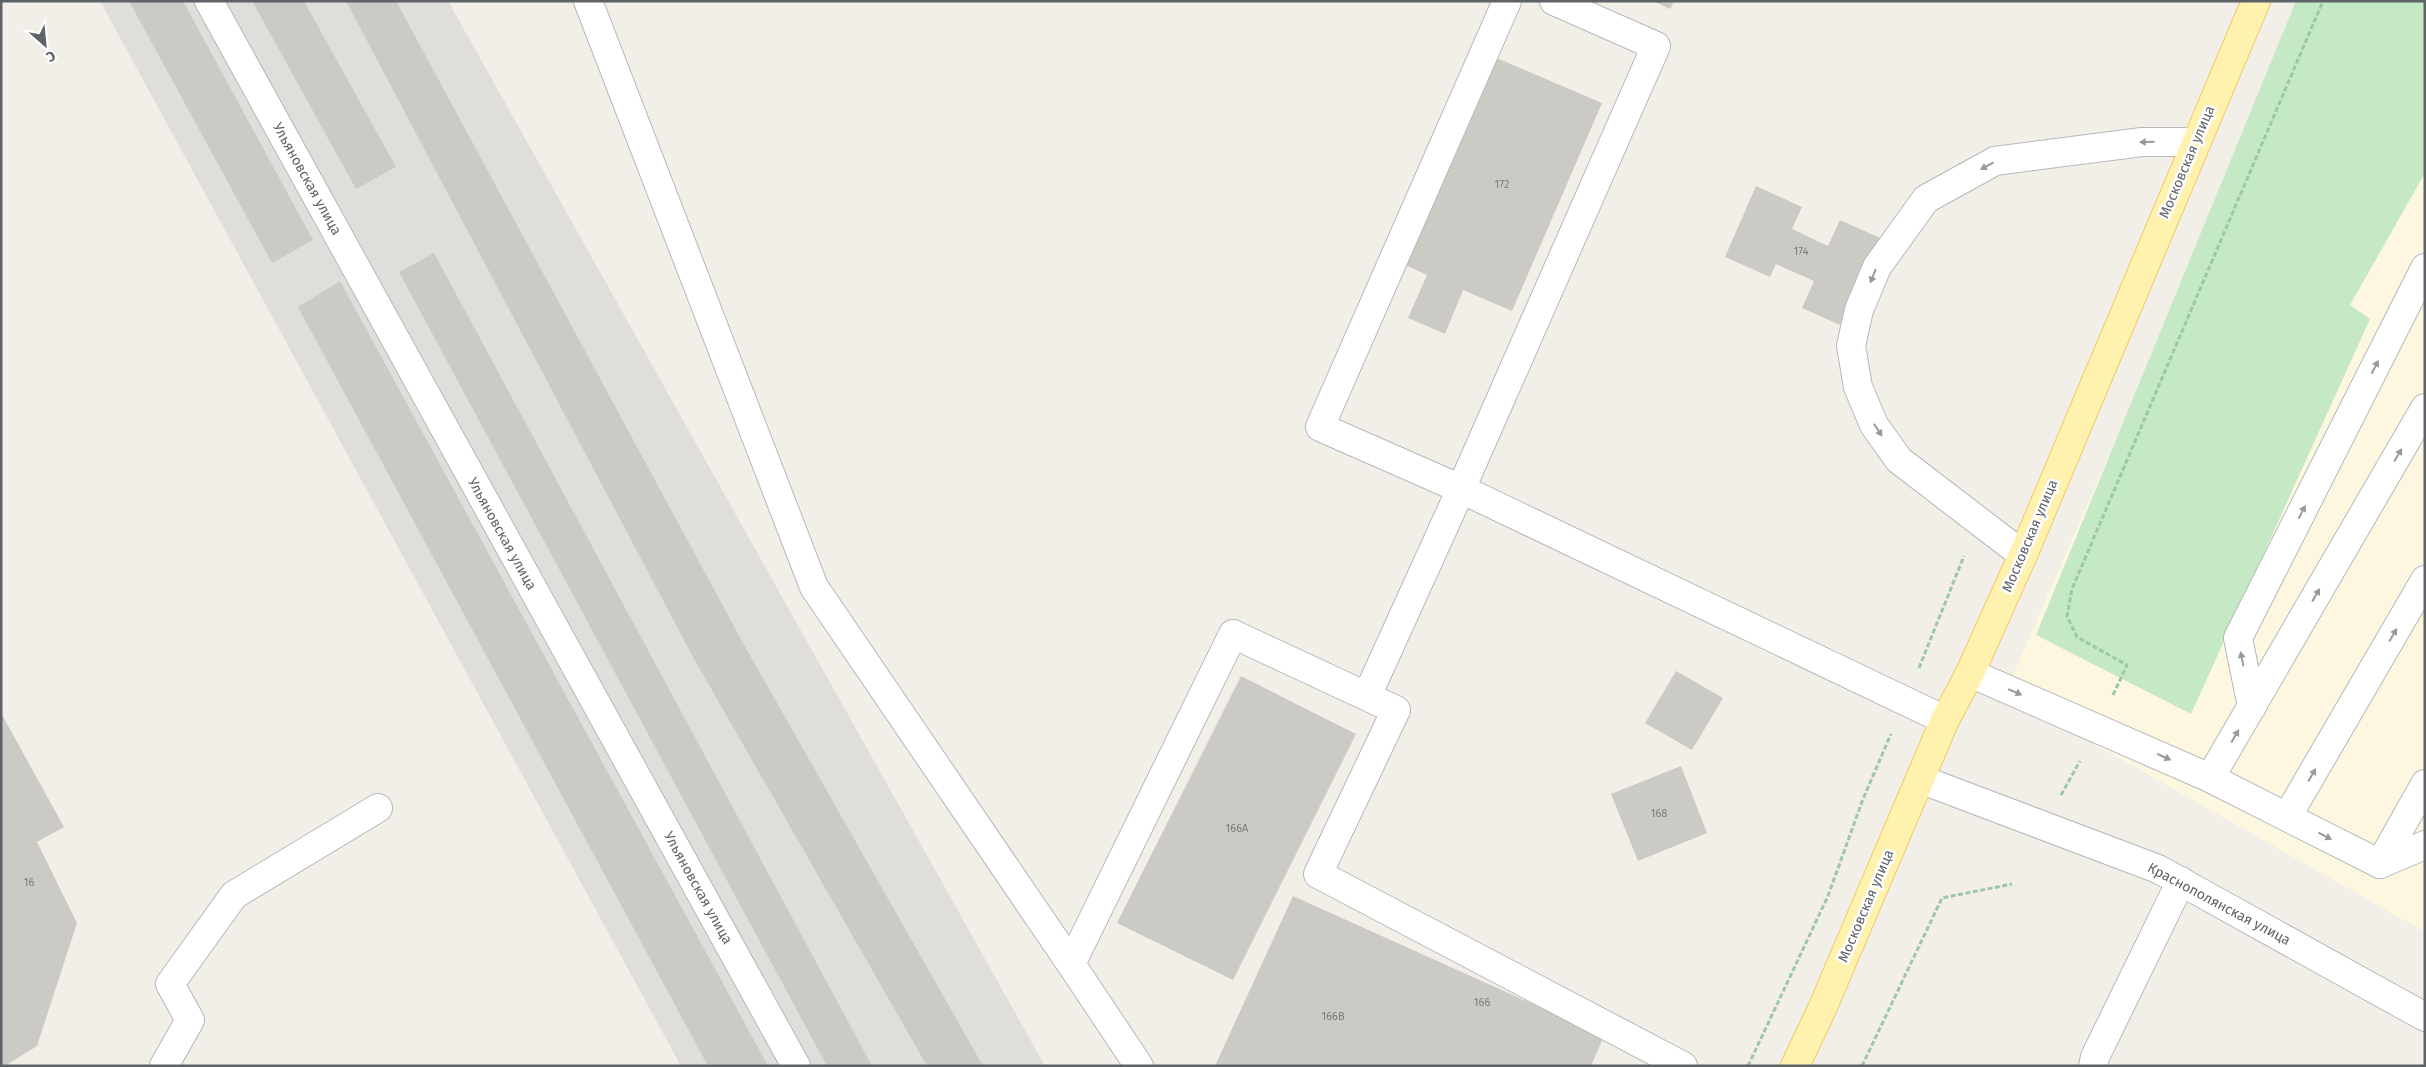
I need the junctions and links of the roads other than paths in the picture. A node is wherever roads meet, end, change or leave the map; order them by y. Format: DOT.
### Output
graph roads {
  1 [pos="209,1"];
  2 [pos="588,1"];
  3 [pos="1507,1"];
  4 [pos="1554,1"];
  5 [pos="2256,1"];
  6 [pos="2195,142"];
  7 [pos="2425,268"];
  8 [pos="2425,408"];
  9 [pos="1461,489"];
  10 [pos="2023,555"];
  11 [pos="2425,580"];
  12 [pos="1970,672"];
  13 [pos="1367,696"];
  14 [pos="2252,707"];
  15 [pos="1945,720"];
  16 [pos="2210,778"];
  17 [pos="1920,779"];
  18 [pos="2425,784"];
  19 [pos="378,808"];
  20 [pos="2287,817"];
  21 [pos="2425,845"];
  22 [pos="2380,864"];
  23 [pos="2181,881"];
  24 [pos="1071,964"];
  25 [pos="2425,1017"];
  26 [pos="164,1066"];
  27 [pos="796,1066"];
  28 [pos="1139,1066"];
  29 [pos="1683,1066"];
  30 [pos="1795,1066"];
  31 [pos="2093,1066"];
  1 -- 27 [label="street, Ульяновская улица"];
  2 -- 24 [label="street"];
  3 -- 9 [label="street"];
  4 -- 9 [label="street"];
  5 -- 6 [label="main road, Московская улица"];
  6 -- 10 [label="main road, Московская улица"];
  6 -- 10 [label="street, one-way"];
  14 -- 7 [label="street, one-way"];
  14 -- 8 [label="street, one-way"];
  9 -- 13 [label="street"];
  9 -- 15 [label="street"];
  10 -- 12 [label="main road, Московская улица"];
  20 -- 11 [label="street, one-way"];
  12 -- 15 [label="main road, Московская улица"];
  12 -- 16 [label="street, one-way"];
  13 -- 24 [label="street"];
  13 -- 29 [label="street"];
  16 -- 14 [label="street, one-way"];
  15 -- 17 [label="main road, Московская улица"];
  16 -- 20 [label="street"];
  17 -- 23 [label="street, Краснополянская улица"];
  17 -- 30 [label="main road, Московская улица"];
  18 -- 22 [label="street"];
  19 -- 26 [label="street"];
  20 -- 22 [label="street, one-way"];
  21 -- 22 [label="street"];
  23 -- 25 [label="street, Краснополянская улица"];
  23 -- 31 [label="street"];
  24 -- 28 [label="street"];
}
